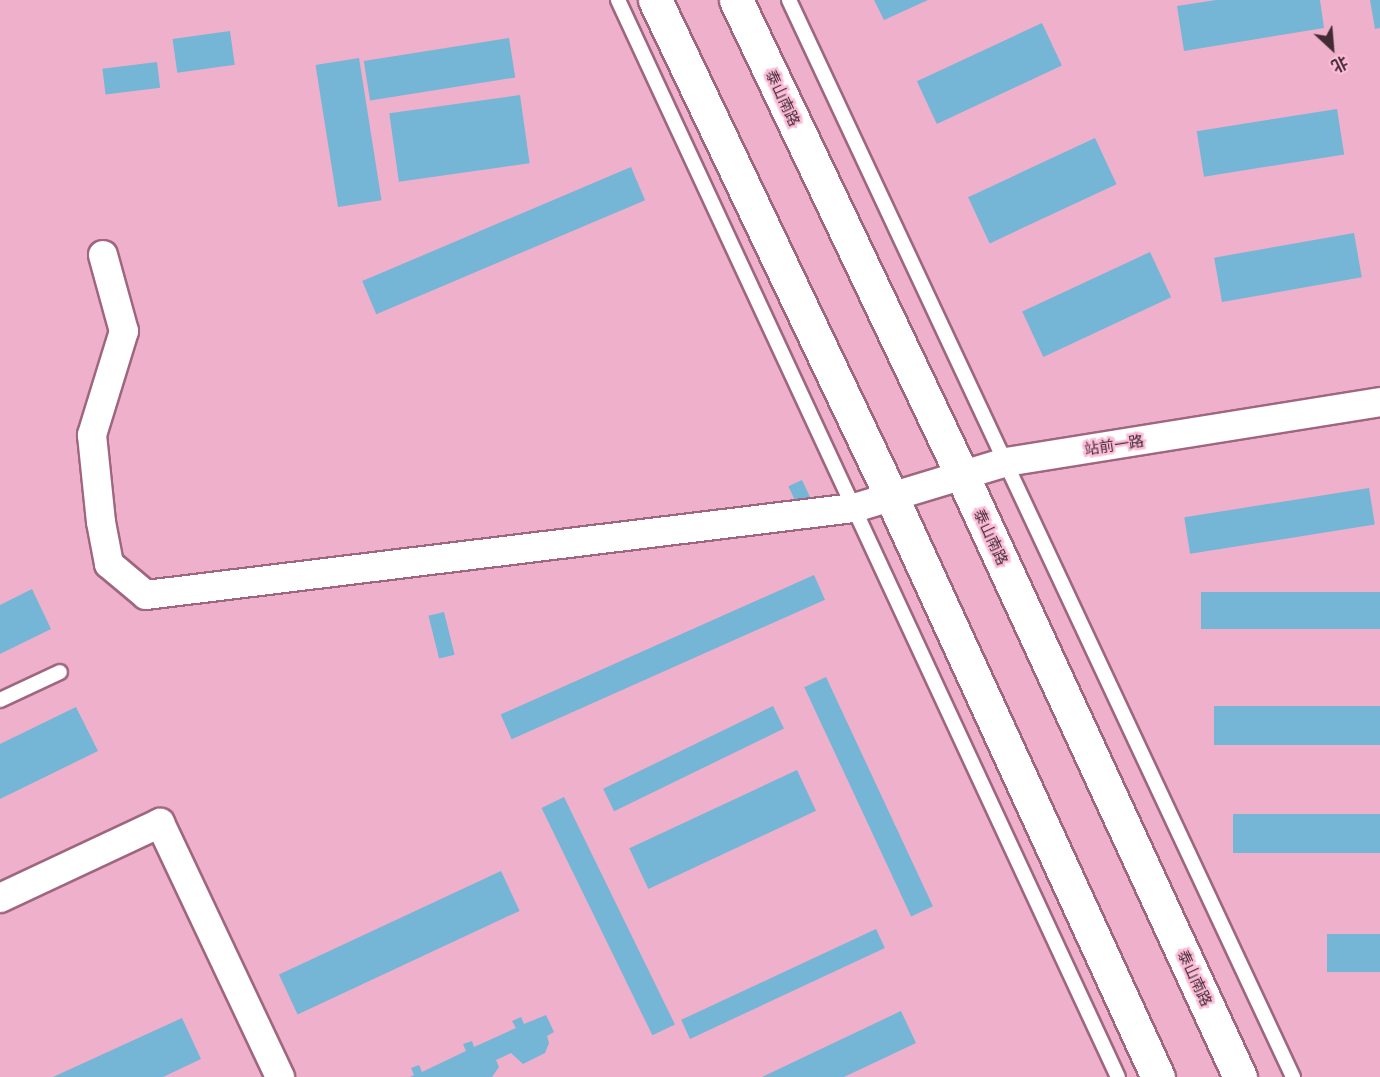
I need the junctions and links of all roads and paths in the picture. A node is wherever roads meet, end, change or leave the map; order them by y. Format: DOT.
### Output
graph roads {
  1 [pos="618,0"];
  2 [pos="655,0"];
  3 [pos="736,0"];
  4 [pos="789,0"];
  5 [pos="103,255"];
  6 [pos="1380,402"];
  7 [pos="1006,462"];
  8 [pos="962,475"];
  9 [pos="892,498"];
  10 [pos="854,508"];
  11 [pos="60,672"];
  12 [pos="0,700"];
  13 [pos="0,898"];
  14 [pos="275,1076"];
  15 [pos="1118,1077"];
  16 [pos="1158,1077"];
  17 [pos="1240,1077"];
  18 [pos="1293,1077"];
  1 -- 10 [label="lane"];
  2 -- 9 [label="street"];
  3 -- 8 [label="street, 泰山南路"];
  4 -- 7 [label="lane"];
  5 -- 10 [label="street, 站前一路"];
  6 -- 7 [label="street, 站前一路"];
  7 -- 8 [label="street, 站前一路"];
  7 -- 18 [label="lane"];
  8 -- 9 [label="street, 站前一路"];
  8 -- 17 [label="street, 泰山南路"];
  9 -- 10 [label="street, 站前一路"];
  9 -- 16 [label="street"];
  10 -- 15 [label="lane"];
  11 -- 12 [label="lane"];
  13 -- 14 [label="street"];
}
